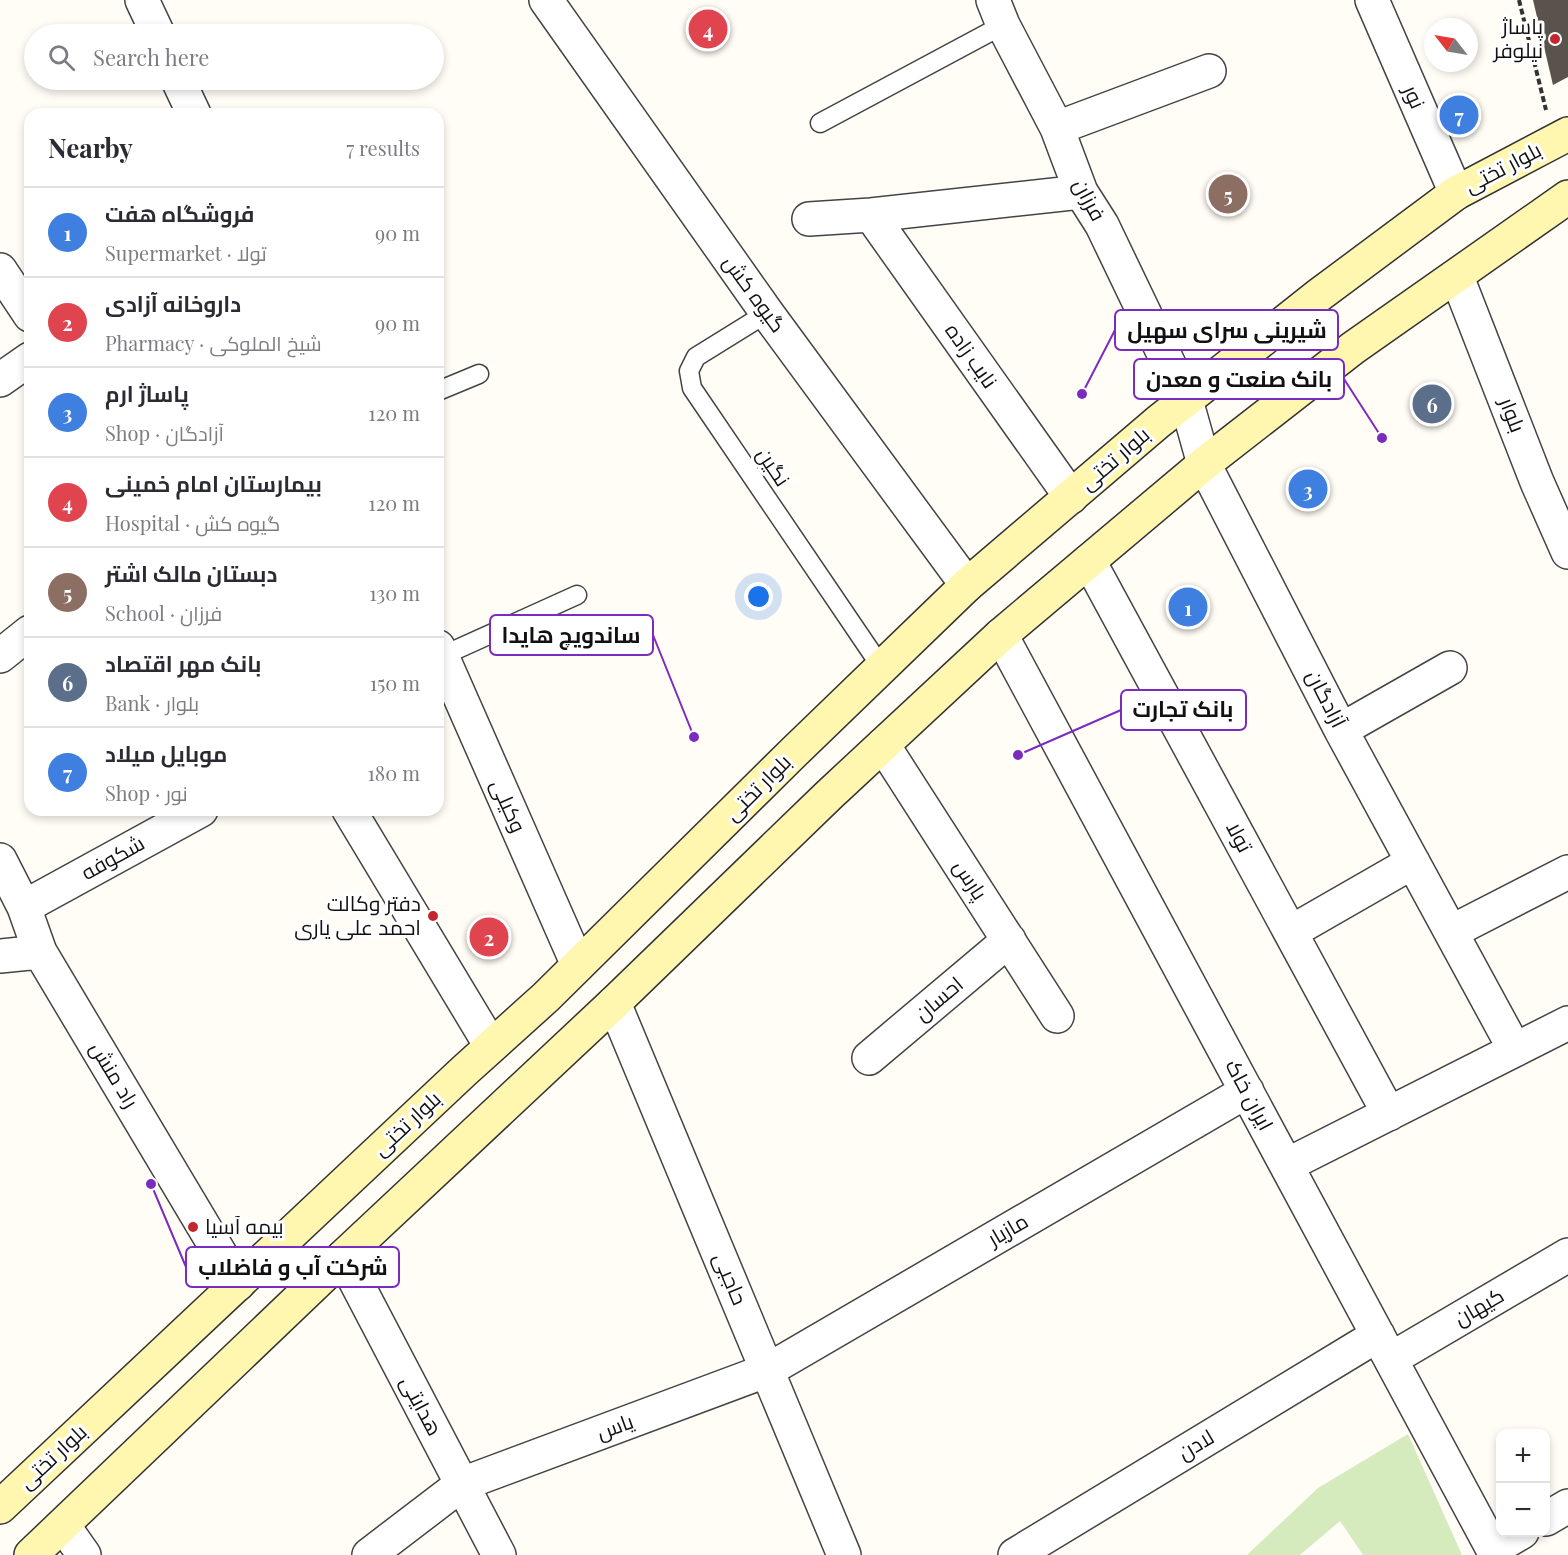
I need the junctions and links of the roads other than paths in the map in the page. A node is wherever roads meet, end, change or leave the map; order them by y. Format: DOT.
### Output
graph roads {
  1 [pos="546,0"];
  2 [pos="1371,0"];
  3 [pos="998,12"];
  4 [pos="1209,71"];
  5 [pos="183,90"];
  6 [pos="191,108"];
  7 [pos="820,123"];
  8 [pos="1057,128"];
  9 [pos="1561,137"];
  10 [pos="1081,192"];
  11 [pos="1456,193"];
  12 [pos="1568,197"];
  13 [pos="870,215"];
  14 [pos="809,219"];
  15 [pos="0,270"];
  16 [pos="1457,277"];
  17 [pos="24,306"];
  18 [pos="767,313"];
  19 [pos="24,363"];
  20 [pos="479,374"];
  21 [pos="0,380"];
  22 [pos="444,389"];
  23 [pos="1186,400"];
  24 [pos="1204,464"];
  25 [pos="1071,497"];
  26 [pos="1568,552"];
  27 [pos="1089,561"];
  28 [pos="967,585"];
  29 [pos="576,595"];
  30 [pos="1001,635"];
  31 [pos="24,637"];
  32 [pos="444,649"];
  33 [pos="0,656"];
  34 [pos="444,660"];
  35 [pos="882,668"];
  36 [pos="1450,668"];
  37 [pos="1341,730"];
  38 [pos="883,745"];
  39 [pos="190,816"];
  40 [pos="353,816"];
  41 [pos="0,860"];
  42 [pos="1413,862"];
  43 [pos="1568,872"];
  44 [pos="24,907"];
  45 [pos="1291,932"];
  46 [pos="1451,932"];
  47 [pos="1009,940"];
  48 [pos="40,952"];
  49 [pos="0,956"];
  50 [pos="578,965"];
  51 [pos="614,1003"];
  52 [pos="1057,1016"];
  53 [pos="1568,1023"];
  54 [pos="491,1046"];
  55 [pos="1515,1050"];
  56 [pos="869,1058"];
  57 [pos="520,1091"];
  58 [pos="1247,1091"];
  59 [pos="1389,1114"];
  60 [pos="1287,1165"];
  61 [pos="1568,1255"];
  62 [pos="343,1257"];
  63 [pos="238,1284"];
  64 [pos="1384,1347"];
  65 [pos="768,1370"];
  66 [pos="462,1484"];
  67 [pos="1568,1506"];
  68 [pos="0,1507"];
  69 [pos="1550,1516"];
  70 [pos="63,1525"];
  71 [pos="1516,1537"];
  72 [pos="1494,1552"];
  73 [pos="31,1555"];
  74 [pos="84,1555"];
  75 [pos="369,1555"];
  76 [pos="499,1555"];
  77 [pos="844,1555"];
  78 [pos="1015,1555"];
  1 -- 18 [label="street, گیوه کش"];
  2 -- 11 [label="street, نور"];
  3 -- 7 [label="lane"];
  3 -- 8 [label="street, فرزان"];
  4 -- 8 [label="street"];
  5 -- 6 [label="street"];
  8 -- 10 [label="street, فرزان"];
  9 -- 11 [label="main road, بلوار تختی"];
  10 -- 13 [label="street"];
  10 -- 23 [label="street, فرزان"];
  11 -- 23 [label="main road, بلوار تختی"];
  12 -- 16 [label="main road"];
  13 -- 14 [label="street"];
  13 -- 25 [label="street, نایب زاده"];
  15 -- 17 [label="street"];
  16 -- 24 [label="main road"];
  16 -- 26 [label="street, بلوار"];
  18 -- 28 [label="street, گیوه کش"];
  18 -- 35 [label="lane, نگین"];
  19 -- 21 [label="street"];
  20 -- 22 [label="lane"];
  23 -- 24 [label="street, فرزان"];
  23 -- 25 [label="main road, بلوار تختی"];
  24 -- 27 [label="main road"];
  24 -- 37 [label="street, آزادگان"];
  25 -- 28 [label="main road, بلوار تختی"];
  27 -- 30 [label="main road"];
  27 -- 45 [label="street, تولا"];
  28 -- 35 [label="main road, بلوار تختی"];
  29 -- 32 [label="lane"];
  30 -- 38 [label="main road"];
  30 -- 58 [label="street, ایران خاک"];
  31 -- 33 [label="street"];
  34 -- 50 [label="street, وکیلی"];
  35 -- 50 [label="main road, بلوار تختی"];
  36 -- 37 [label="street"];
  37 -- 42 [label="street, آزادگان"];
  38 -- 47 [label="street, پارس"];
  38 -- 51 [label="main road"];
  39 -- 44 [label="street, شکوفه"];
  40 -- 54 [label="street"];
  41 -- 44 [label="street, راد منش"];
  42 -- 45 [label="street"];
  42 -- 46 [label="street, آزادگان"];
  43 -- 46 [label="street"];
  44 -- 48 [label="street, راد منش"];
  45 -- 59 [label="street, تولا"];
  46 -- 55 [label="street, آزادگان"];
  47 -- 52 [label="street, پارس"];
  47 -- 56 [label="street, احسان"];
  48 -- 49 [label="street"];
  48 -- 63 [label="street, راد منش"];
  50 -- 54 [label="main road, بلوار تختی"];
  51 -- 57 [label="main road"];
  51 -- 65 [label="street, حاجبی"];
  53 -- 55 [label="street"];
  54 -- 57 [label="main road"];
  54 -- 63 [label="main road, بلوار تختی"];
  55 -- 59 [label="street"];
  57 -- 62 [label="main road"];
  58 -- 60 [label="street, ایران خاک"];
  58 -- 65 [label="street, مازیار"];
  59 -- 60 [label="street"];
  60 -- 64 [label="street, ایران خاک"];
  61 -- 64 [label="street, کیهان"];
  62 -- 66 [label="street, هدایتی"];
  62 -- 70 [label="main road"];
  63 -- 68 [label="main road, بلوار تختی"];
  64 -- 72 [label="street, ایران خاک"];
  64 -- 78 [label="street, لادن"];
  65 -- 66 [label="street, یاس"];
  65 -- 77 [label="street, حاجبی"];
  66 -- 75 [label="street, یاس"];
  66 -- 76 [label="street, هدایتی"];
  67 -- 69 [label="street"];
  70 -- 73 [label="main road"];
  70 -- 74 [label="street"];
  71 -- 72 [label="street"];
}
